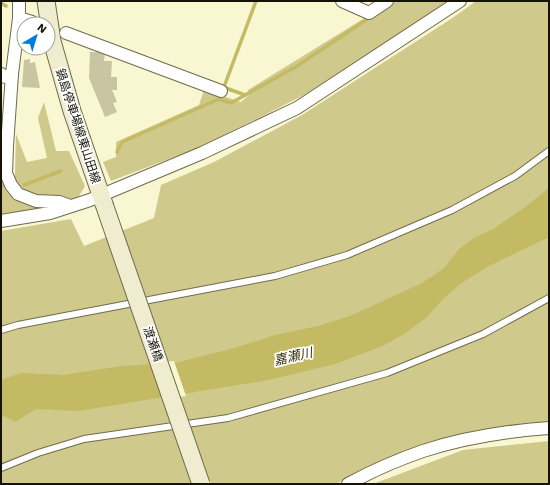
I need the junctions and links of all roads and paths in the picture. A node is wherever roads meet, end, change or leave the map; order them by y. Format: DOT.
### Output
graph roads {
  1 [pos="19,1"];
  2 [pos="46,1"];
  3 [pos="342,1"];
  4 [pos="387,1"];
  5 [pos="460,1"];
  6 [pos="19,16"];
  7 [pos="16,32"];
  8 [pos="66,33"];
  9 [pos="7,74"];
  10 [pos="221,91"];
  11 [pos="549,151"];
  12 [pos="103,199"];
  13 [pos="70,206"];
  14 [pos="1,221"];
  15 [pos="549,298"];
  16 [pos="1,330"];
  17 [pos="549,428"];
  18 [pos="1,468"];
  19 [pos="201,484"];
  20 [pos="348,484"];
  1 -- 6 [label="street"];
  2 -- 12 [label="main road, 鍋島停車場線東山田線"];
  3 -- 4 [label="street"];
  5 -- 12 [label="street"];
  7 -- 9 [label="street"];
  8 -- 10 [label="street"];
  9 -- 13 [label="street"];
  11 -- 16 [label="lane"];
  12 -- 13 [label="street"];
  12 -- 19 [label="main road, 渡瀬橋, bridge"];
  13 -- 14 [label="street"];
  15 -- 18 [label="lane"];
  17 -- 20 [label="street"];
}
